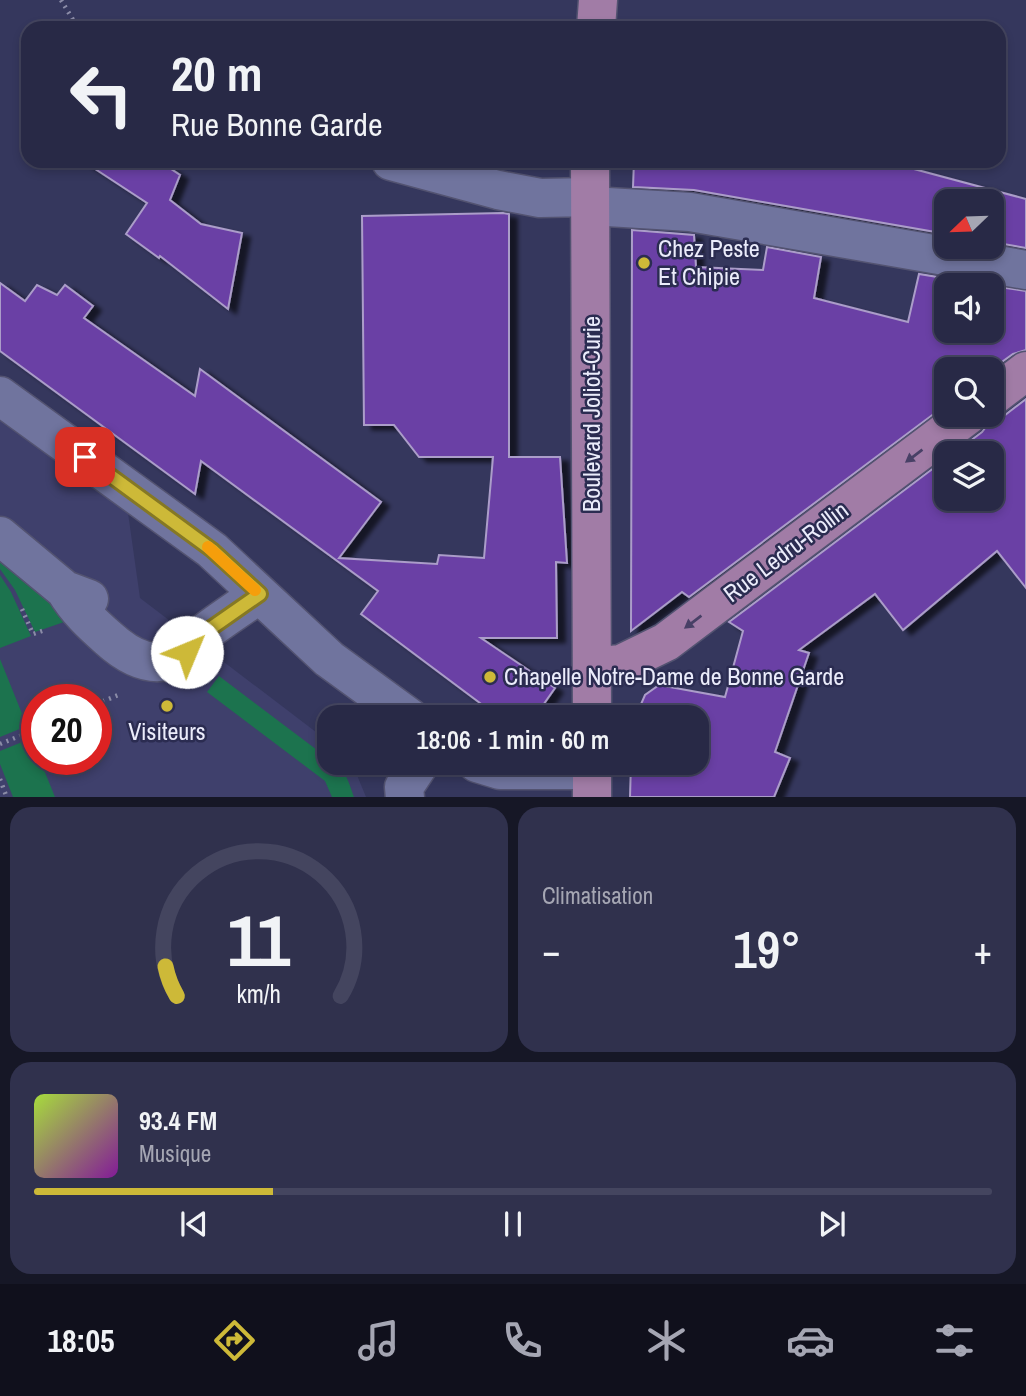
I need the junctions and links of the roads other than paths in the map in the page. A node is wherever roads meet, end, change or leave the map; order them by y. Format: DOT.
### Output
graph roads {
  1 [pos="598,0"];
  2 [pos="596,21"];
  3 [pos="417,168"];
  4 [pos="590,188"];
  5 [pos="1026,270"];
  6 [pos="1026,371"];
  7 [pos="1004,388"];
  8 [pos="0,396"];
  9 [pos="952,427"];
  10 [pos="0,536"];
  11 [pos="260,594"];
  12 [pos="592,667"];
  13 [pos="393,705"];
  14 [pos="592,705"];
  15 [pos="412,775"];
  16 [pos="566,775"];
  17 [pos="592,777"];
  18 [pos="405,797"];
  1 -- 2 [label="main road"];
  3 -- 4 [label="street"];
  4 -- 5 [label="street"];
  4 -- 12 [label="main road, Boulevard Joliot-Curie"];
  6 -- 7 [label="main road"];
  8 -- 11 [label="street"];
  9 -- 12 [label="main road, Rue Ledru-Rollin, one-way"];
  10 -- 11 [label="street"];
  11 -- 13 [label="street"];
  12 -- 14 [label="main road, Boulevard Joliot-Curie"];
  15 -- 18 [label="street"];
  16 -- 17 [label="street"];
}
